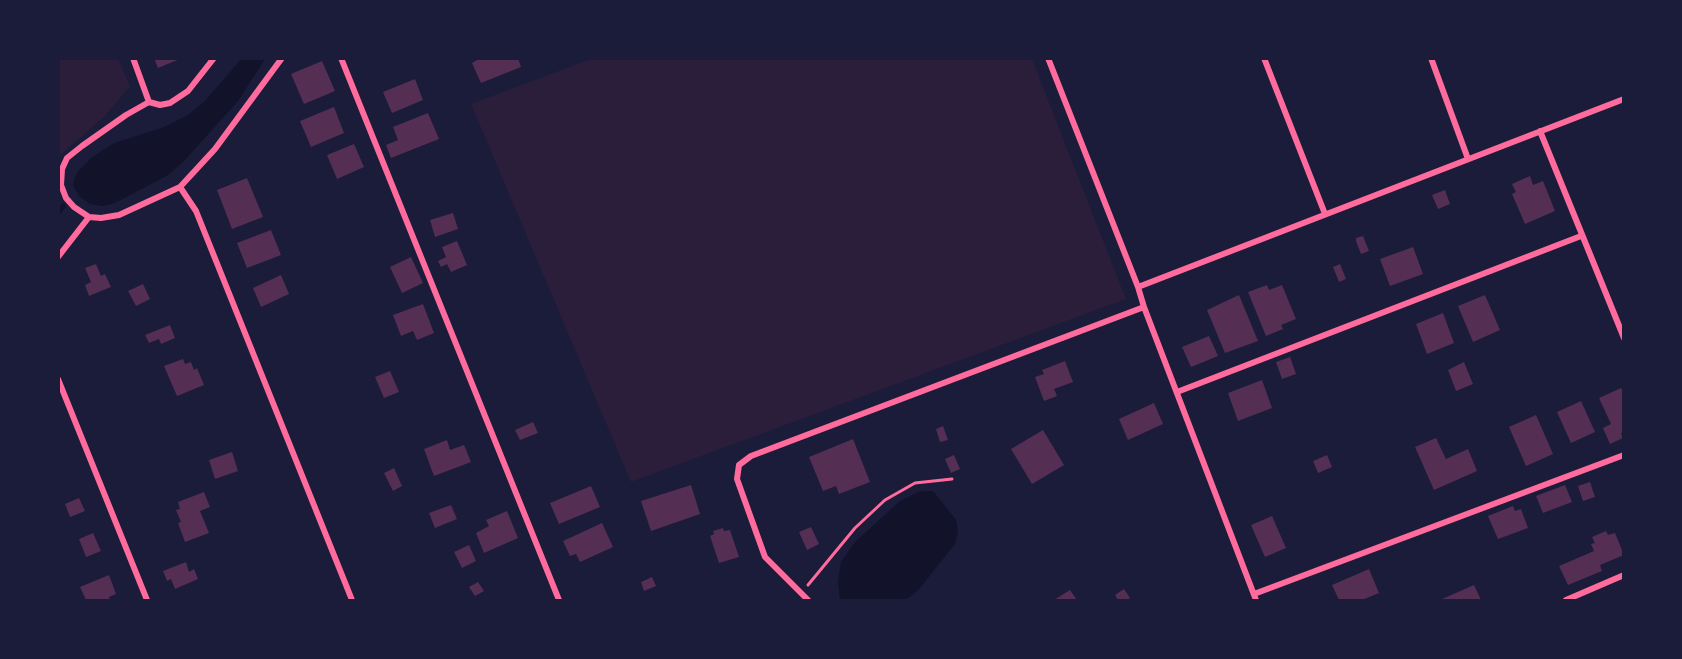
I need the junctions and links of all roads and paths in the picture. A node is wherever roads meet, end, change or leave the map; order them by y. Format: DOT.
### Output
graph roads {
  1 [pos="133,58"];
  2 [pos="214,58"];
  3 [pos="282,58"];
  4 [pos="340,58"];
  5 [pos="1048,58"];
  6 [pos="1264,58"];
  7 [pos="1431,58"];
  8 [pos="1623,99"];
  9 [pos="149,102"];
  10 [pos="1539,131"];
  11 [pos="1468,159"];
  12 [pos="180,187"];
  13 [pos="1325,214"];
  14 [pos="89,217"];
  15 [pos="1581,236"];
  16 [pos="58,257"];
  17 [pos="1138,287"];
  18 [pos="1144,307"];
  19 [pos="1623,338"];
  20 [pos="58,378"];
  21 [pos="1178,392"];
  22 [pos="1623,455"];
  23 [pos="952,479"];
  24 [pos="1623,575"];
  25 [pos="801,594"];
  26 [pos="1255,597"];
  27 [pos="147,600"];
  28 [pos="352,600"];
  29 [pos="559,600"];
  30 [pos="808,600"];
  31 [pos="1566,600"];
  1 -- 9 [label="street"];
  2 -- 9 [label="street"];
  3 -- 12 [label="street"];
  4 -- 29 [label="street"];
  5 -- 17 [label="street"];
  6 -- 13 [label="street"];
  7 -- 11 [label="street"];
  8 -- 10 [label="street"];
  9 -- 14 [label="street"];
  10 -- 11 [label="street"];
  10 -- 15 [label="street"];
  11 -- 13 [label="street"];
  12 -- 14 [label="street"];
  12 -- 28 [label="street"];
  13 -- 17 [label="street"];
  14 -- 16 [label="street"];
  15 -- 19 [label="street"];
  15 -- 21 [label="street"];
  17 -- 18 [label="street"];
  18 -- 21 [label="street"];
  18 -- 25 [label="street"];
  20 -- 27 [label="street"];
  21 -- 26 [label="street"];
  22 -- 26 [label="street"];
  23 -- 25 [label="path"];
  24 -- 31 [label="street"];
  25 -- 30 [label="street"];
}
